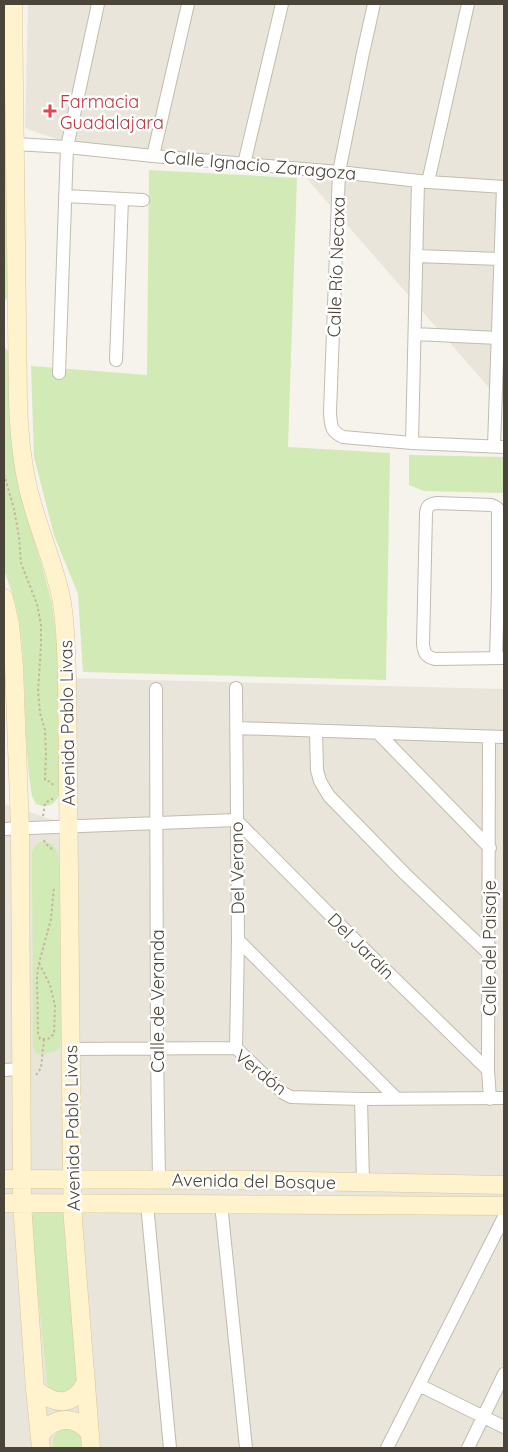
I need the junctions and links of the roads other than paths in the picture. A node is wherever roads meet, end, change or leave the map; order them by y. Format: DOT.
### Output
graph roads {
  1 [pos="13,4"];
  2 [pos="98,4"];
  3 [pos="188,4"];
  4 [pos="282,4"];
  5 [pos="374,4"];
  6 [pos="468,4"];
  7 [pos="15,144"];
  8 [pos="67,147"];
  9 [pos="153,156"];
  10 [pos="244,164"];
  11 [pos="339,172"];
  12 [pos="423,181"];
  13 [pos="503,187"];
  14 [pos="65,196"];
  15 [pos="122,198"];
  16 [pos="143,200"];
  17 [pos="416,256"];
  18 [pos="500,259"];
  19 [pos="10,308"];
  20 [pos="415,334"];
  21 [pos="498,338"];
  22 [pos="4,339"];
  23 [pos="17,354"];
  24 [pos="116,360"];
  25 [pos="59,373"];
  26 [pos="412,443"];
  27 [pos="499,447"];
  28 [pos="501,589"];
  29 [pos="4,598"];
  30 [pos="500,658"];
  31 [pos="236,688"];
  32 [pos="156,689"];
  33 [pos="236,728"];
  34 [pos="316,730"];
  35 [pos="379,734"];
  36 [pos="489,737"];
  37 [pos="504,737"];
  38 [pos="236,820"];
  39 [pos="157,822"];
  40 [pos="68,827"];
  41 [pos="12,829"];
  42 [pos="490,848"];
  43 [pos="238,940"];
  44 [pos="488,953"];
  45 [pos="236,1048"];
  46 [pos="70,1049"];
  47 [pos="157,1049"];
  48 [pos="22,1069"];
  49 [pos="4,1070"];
  50 [pos="488,1070"];
  51 [pos="361,1098"];
  52 [pos="396,1098"];
  53 [pos="490,1098"];
  54 [pos="504,1098"];
  55 [pos="4,1179"];
  56 [pos="22,1179"];
  57 [pos="72,1179"];
  58 [pos="159,1180"];
  59 [pos="363,1183"];
  60 [pos="504,1185"];
  61 [pos="4,1203"];
  62 [pos="22,1203"];
  63 [pos="73,1204"];
  64 [pos="148,1204"];
  65 [pos="221,1204"];
  66 [pos="504,1206"];
  67 [pos="504,1217"];
  68 [pos="504,1374"];
  69 [pos="86,1382"];
  70 [pos="419,1385"];
  71 [pos="35,1389"];
  72 [pos="483,1416"];
  73 [pos="504,1427"];
  74 [pos="90,1440"];
  75 [pos="41,1442"];
  76 [pos="170,1448"];
  77 [pos="246,1448"];
  78 [pos="386,1448"];
  79 [pos="468,1448"];
  1 -- 7 [label="main road, Avenida Pablo Livas"];
  2 -- 8 [label="street"];
  3 -- 9 [label="street"];
  4 -- 10 [label="street"];
  5 -- 11 [label="street, Calle Río Necaxa"];
  6 -- 12 [label="street"];
  7 -- 8 [label="street, Calle Ignacio Zaragoza"];
  7 -- 19 [label="main road, Avenida Pablo Livas"];
  8 -- 9 [label="street, Calle Ignacio Zaragoza"];
  8 -- 14 [label="street"];
  9 -- 10 [label="street, Calle Ignacio Zaragoza"];
  10 -- 11 [label="street, Calle Ignacio Zaragoza"];
  11 -- 12 [label="street, Calle Ignacio Zaragoza"];
  11 -- 26 [label="street, Calle Río Necaxa"];
  12 -- 13 [label="street, Calle Ignacio Zaragoza"];
  12 -- 17 [label="street"];
  13 -- 18 [label="street"];
  14 -- 15 [label="street"];
  14 -- 25 [label="street"];
  15 -- 16 [label="street"];
  15 -- 24 [label="street"];
  17 -- 18 [label="street"];
  17 -- 20 [label="street"];
  18 -- 21 [label="street"];
  19 -- 23 [label="main road, Avenida Pablo Livas"];
  20 -- 21 [label="street"];
  20 -- 26 [label="street"];
  21 -- 27 [label="street"];
  22 -- 23 [label="main road"];
  23 -- 40 [label="main road, Avenida Pablo Livas"];
  26 -- 27 [label="street"];
  28 -- 30 [label="street"];
  28 -- 30 [label="street"];
  29 -- 41 [label="main road"];
  31 -- 33 [label="street, Del Verano"];
  32 -- 39 [label="street, Calle de Veranda"];
  33 -- 34 [label="street"];
  33 -- 38 [label="street, Del Verano"];
  34 -- 35 [label="street"];
  34 -- 44 [label="street"];
  35 -- 36 [label="street"];
  35 -- 42 [label="street"];
  36 -- 37 [label="street"];
  36 -- 42 [label="street, Calle del Paisaje"];
  38 -- 39 [label="street"];
  38 -- 43 [label="street, Del Verano"];
  38 -- 50 [label="street, Del Jardín"];
  39 -- 40 [label="street"];
  39 -- 47 [label="street, Calle de Veranda"];
  40 -- 41 [label="street"];
  40 -- 46 [label="main road, Avenida Pablo Livas"];
  41 -- 48 [label="main road"];
  42 -- 44 [label="street, Calle del Paisaje"];
  43 -- 45 [label="street, Del Verano"];
  43 -- 52 [label="street"];
  44 -- 50 [label="street, Calle del Paisaje"];
  45 -- 47 [label="street, Verdón"];
  45 -- 51 [label="street, Verdón"];
  46 -- 47 [label="street, Verdón"];
  46 -- 57 [label="main road, Avenida Pablo Livas"];
  47 -- 58 [label="street, Calle de Veranda"];
  48 -- 49 [label="street"];
  48 -- 56 [label="main road"];
  50 -- 53 [label="street, Calle del Paisaje"];
  51 -- 52 [label="street, Verdón"];
  51 -- 59 [label="street"];
  52 -- 53 [label="street, Verdón"];
  53 -- 54 [label="street, Verdón"];
  55 -- 56 [label="main road, Avenida del Bosque"];
  56 -- 57 [label="main road, Avenida del Bosque"];
  56 -- 62 [label="main road"];
  57 -- 58 [label="main road, Avenida del Bosque"];
  57 -- 63 [label="main road, Avenida Pablo Livas"];
  58 -- 59 [label="main road, Avenida del Bosque"];
  59 -- 60 [label="main road, Avenida del Bosque"];
  61 -- 62 [label="main road, Avenida del Bosque"];
  62 -- 63 [label="main road, Avenida del Bosque"];
  62 -- 71 [label="main road"];
  63 -- 64 [label="main road, Avenida del Bosque"];
  63 -- 69 [label="main road, Avenida Pablo Livas"];
  64 -- 65 [label="main road, Avenida del Bosque"];
  64 -- 76 [label="street"];
  65 -- 66 [label="main road, Avenida del Bosque"];
  65 -- 77 [label="street"];
  67 -- 70 [label="street"];
  68 -- 72 [label="street"];
  69 -- 71 [label="main road"];
  69 -- 74 [label="main road, Avenida Pablo Livas"];
  70 -- 72 [label="street"];
  70 -- 78 [label="street"];
  71 -- 75 [label="main road"];
  72 -- 73 [label="street"];
  72 -- 79 [label="street"];
  74 -- 75 [label="main road"];
}
